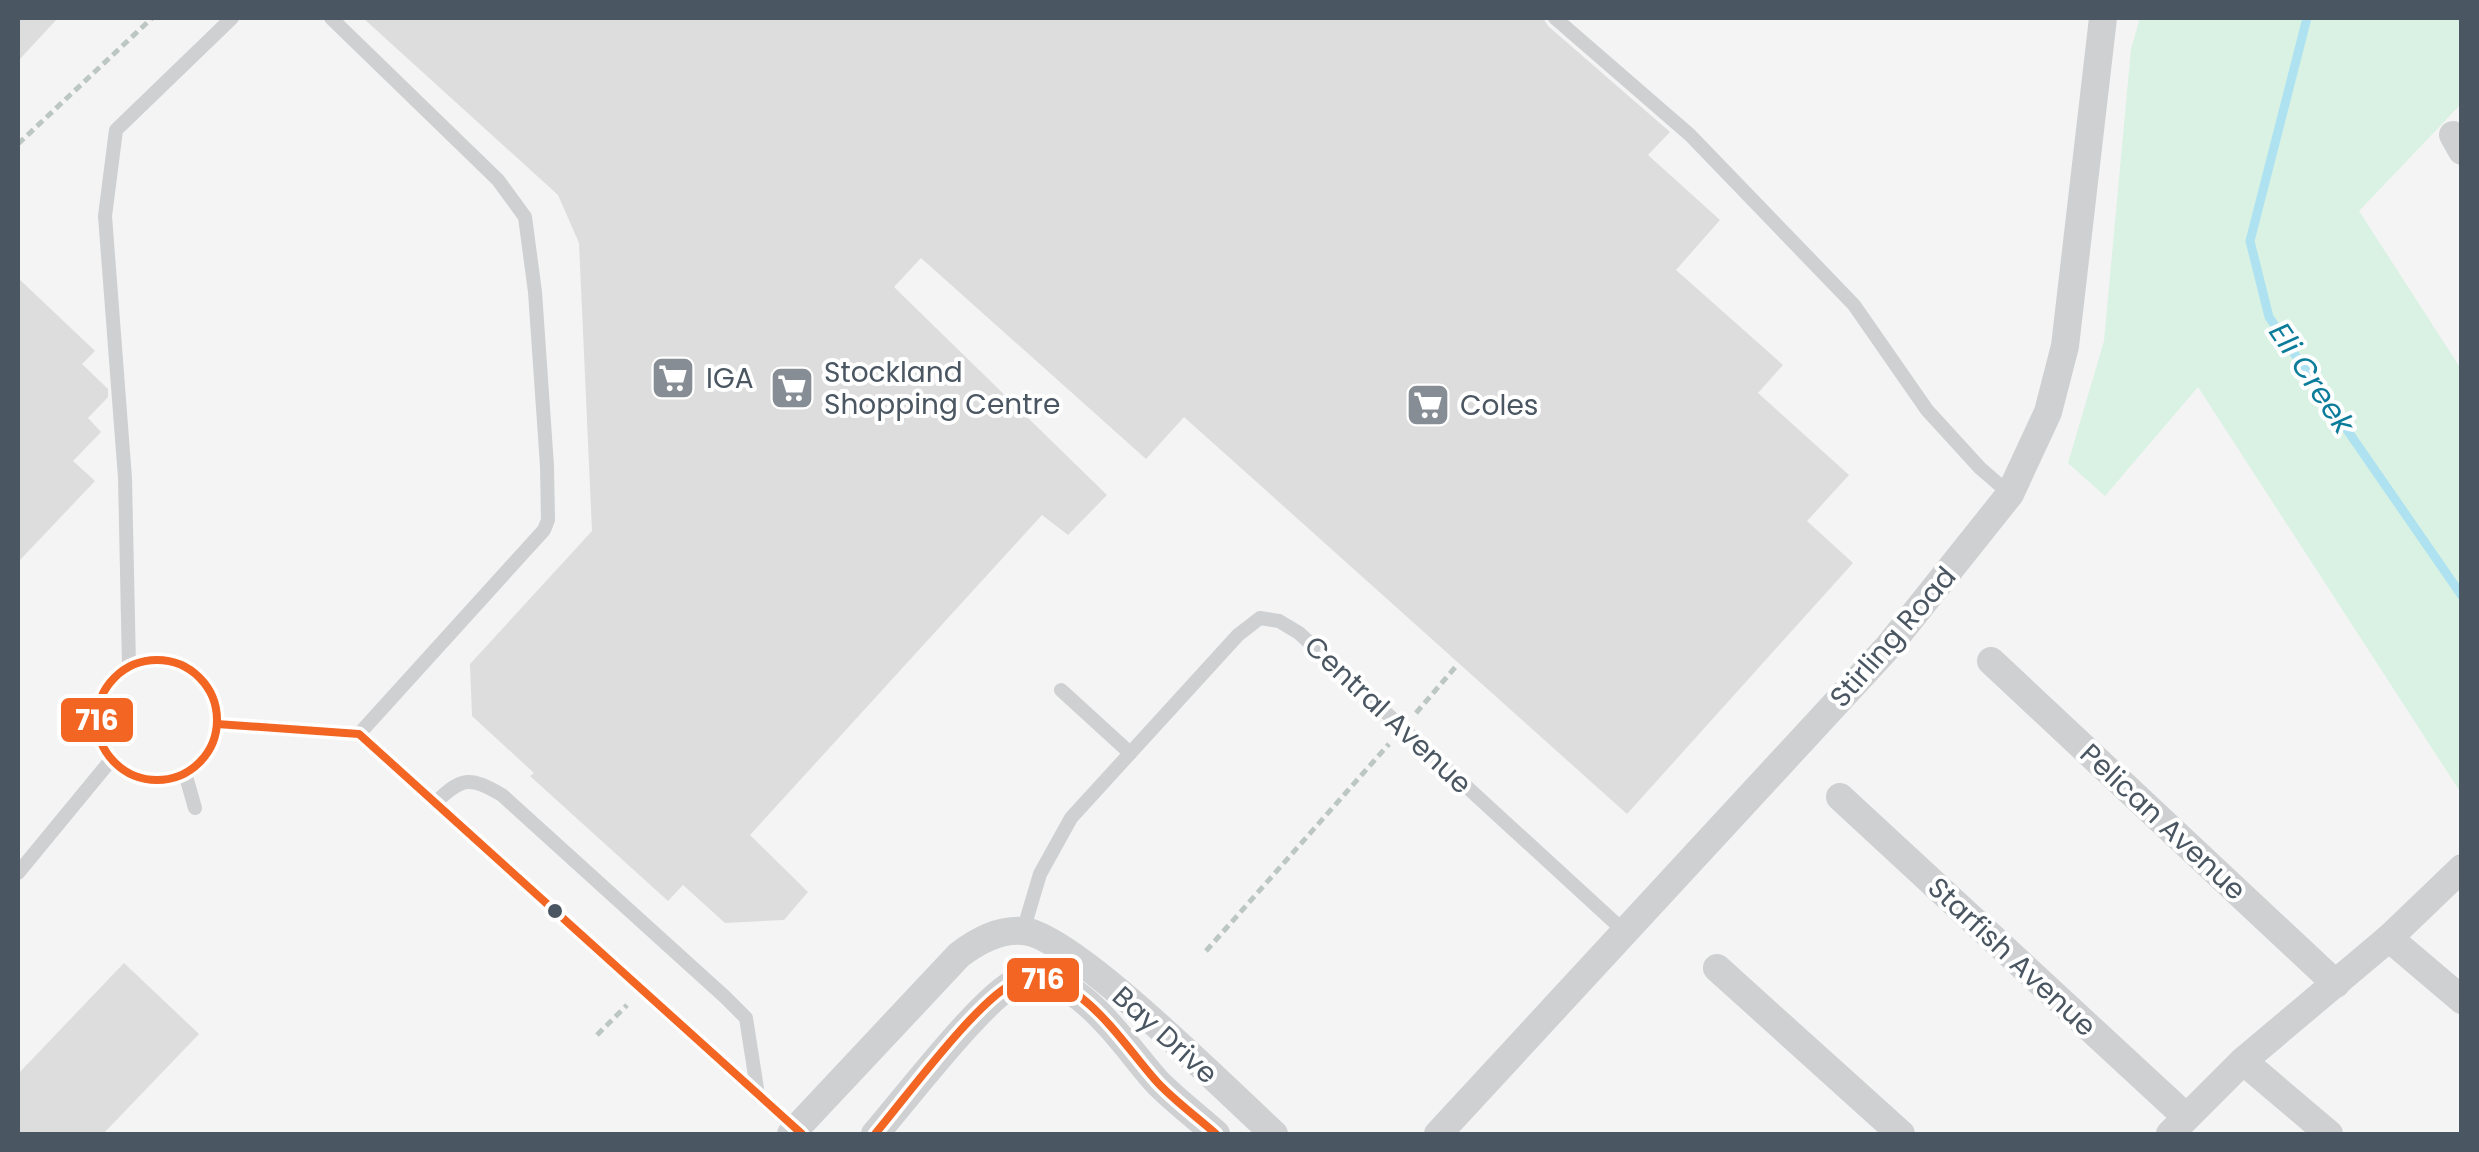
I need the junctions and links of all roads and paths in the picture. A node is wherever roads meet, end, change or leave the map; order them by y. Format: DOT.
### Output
graph roads {
  1 [pos="152,18"];
  2 [pos="232,18"];
  3 [pos="330,18"];
  4 [pos="1555,18"];
  5 [pos="2104,18"];
  6 [pos="18,144"];
  7 [pos="2010,494"];
  8 [pos="1990,661"];
  9 [pos="1458,664"];
  10 [pos="129,666"];
  11 [pos="1061,690"];
  12 [pos="217,724"];
  13 [pos="1403,729"];
  14 [pos="358,734"];
  15 [pos="1130,753"];
  16 [pos="110,760"];
  17 [pos="186,774"];
  18 [pos="1840,797"];
  19 [pos="436,802"];
  20 [pos="196,808"];
  21 [pos="2462,868"];
  22 [pos="18,873"];
  23 [pos="1022,930"];
  24 [pos="1626,932"];
  25 [pos="2389,938"];
  26 [pos="1206,952"];
  27 [pos="1717,968"];
  28 [pos="2336,984"];
  29 [pos="642,990"];
  30 [pos="2462,1000"];
  31 [pos="598,1035"];
  32 [pos="2243,1061"];
  33 [pos="758,1095"];
  34 [pos="2177,1125"];
  35 [pos="797,1133"];
  36 [pos="874,1134"];
  37 [pos="1216,1134"];
  38 [pos="1274,1134"];
  39 [pos="1438,1134"];
  40 [pos="1901,1134"];
  41 [pos="2329,1134"];
  1 -- 6 [label="path"];
  2 -- 10 [label="lane"];
  3 -- 14 [label="lane"];
  4 -- 7 [label="lane"];
  5 -- 7 [label="street, Stirling Road"];
  7 -- 24 [label="street, Stirling Road"];
  8 -- 28 [label="street, Pelican Avenue"];
  9 -- 13 [label="path"];
  10 -- 12 [label="lane"];
  10 -- 16 [label="lane"];
  11 -- 15 [label="lane"];
  12 -- 14 [label="lane"];
  12 -- 17 [label="lane"];
  13 -- 15 [label="lane, Central Avenue"];
  13 -- 24 [label="lane, Central Avenue"];
  13 -- 26 [label="path"];
  14 -- 19 [label="lane"];
  15 -- 23 [label="lane, Central Avenue"];
  16 -- 17 [label="lane"];
  16 -- 22 [label="lane"];
  17 -- 20 [label="lane"];
  18 -- 34 [label="street, Starfish Avenue"];
  19 -- 29 [label="lane"];
  19 -- 33 [label="lane"];
  21 -- 25 [label="street"];
  23 -- 35 [label="street"];
  23 -- 38 [label="street, Bay Drive"];
  24 -- 39 [label="street, Stirling Road"];
  25 -- 28 [label="street"];
  25 -- 30 [label="street"];
  27 -- 40 [label="street"];
  28 -- 32 [label="street"];
  29 -- 31 [label="path"];
  29 -- 33 [label="lane"];
  32 -- 34 [label="street"];
  32 -- 41 [label="street"];
  33 -- 35 [label="lane"];
  36 -- 37 [label="street, Bay Drive"];
}
